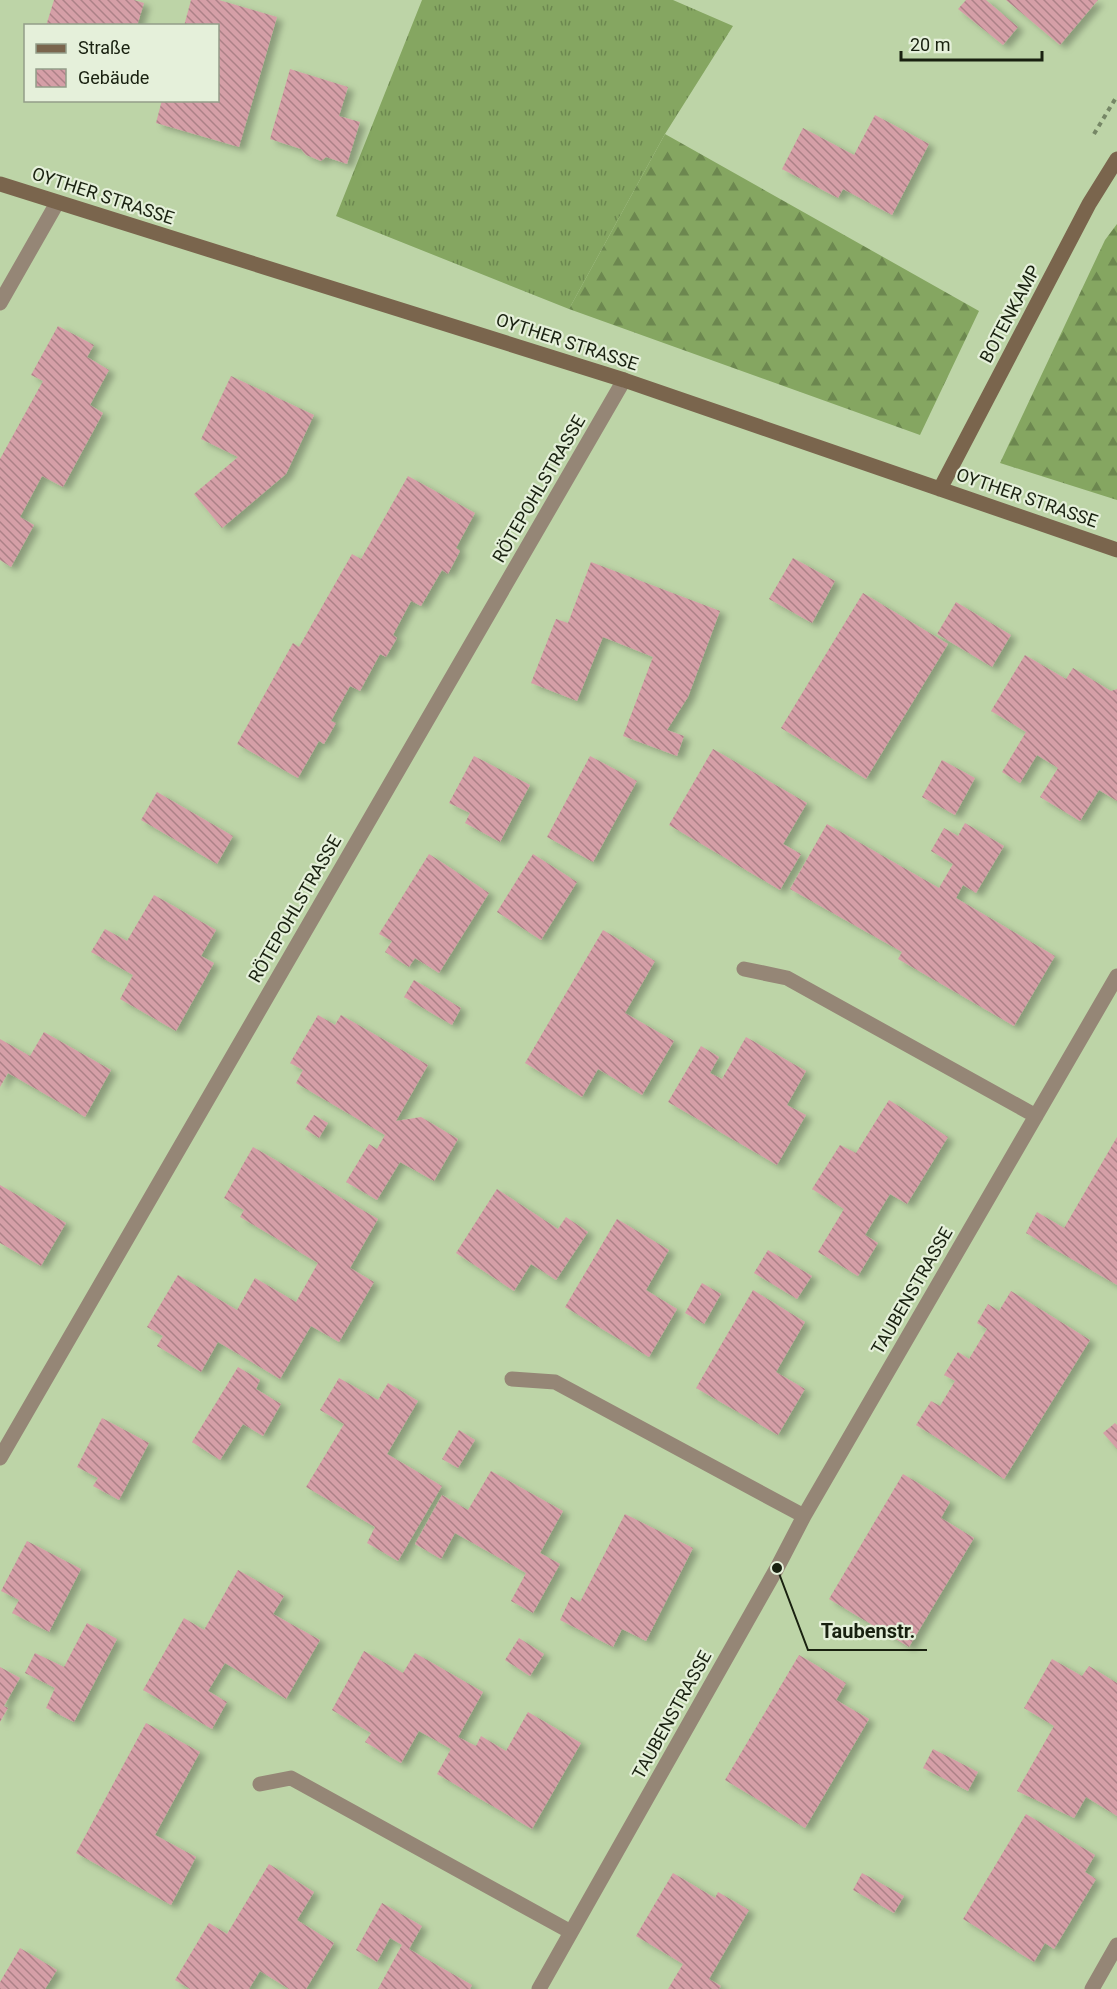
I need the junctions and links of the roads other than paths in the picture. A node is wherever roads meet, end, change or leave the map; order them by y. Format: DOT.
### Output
graph roads {
  1 [pos="1117,159"];
  2 [pos="0,184"];
  3 [pos="57,203"];
  4 [pos="0,303"];
  5 [pos="624,380"];
  6 [pos="940,489"];
  7 [pos="1117,550"];
  8 [pos="744,969"];
  9 [pos="1117,976"];
  10 [pos="1036,1116"];
  11 [pos="513,1379"];
  12 [pos="0,1458"];
  13 [pos="804,1516"];
  14 [pos="260,1784"];
  15 [pos="571,1932"];
  16 [pos="1117,1946"];
  17 [pos="539,1989"];
  18 [pos="1092,1989"];
  1 -- 6 [label="main road, BOTENKAMP"];
  2 -- 3 [label="main road, OYTHER STRASSE"];
  3 -- 4 [label="street"];
  3 -- 5 [label="main road, OYTHER STRASSE"];
  5 -- 6 [label="main road, OYTHER STRASSE"];
  5 -- 12 [label="street, RÖTEPOHLSTRASSE"];
  6 -- 7 [label="main road, OYTHER STRASSE"];
  8 -- 10 [label="street"];
  9 -- 10 [label="street, TAUBENSTRASSE"];
  10 -- 13 [label="street, TAUBENSTRASSE"];
  11 -- 13 [label="street"];
  13 -- 15 [label="street, TAUBENSTRASSE"];
  14 -- 15 [label="street"];
  15 -- 17 [label="street, TAUBENSTRASSE"];
  16 -- 18 [label="street"];
}
